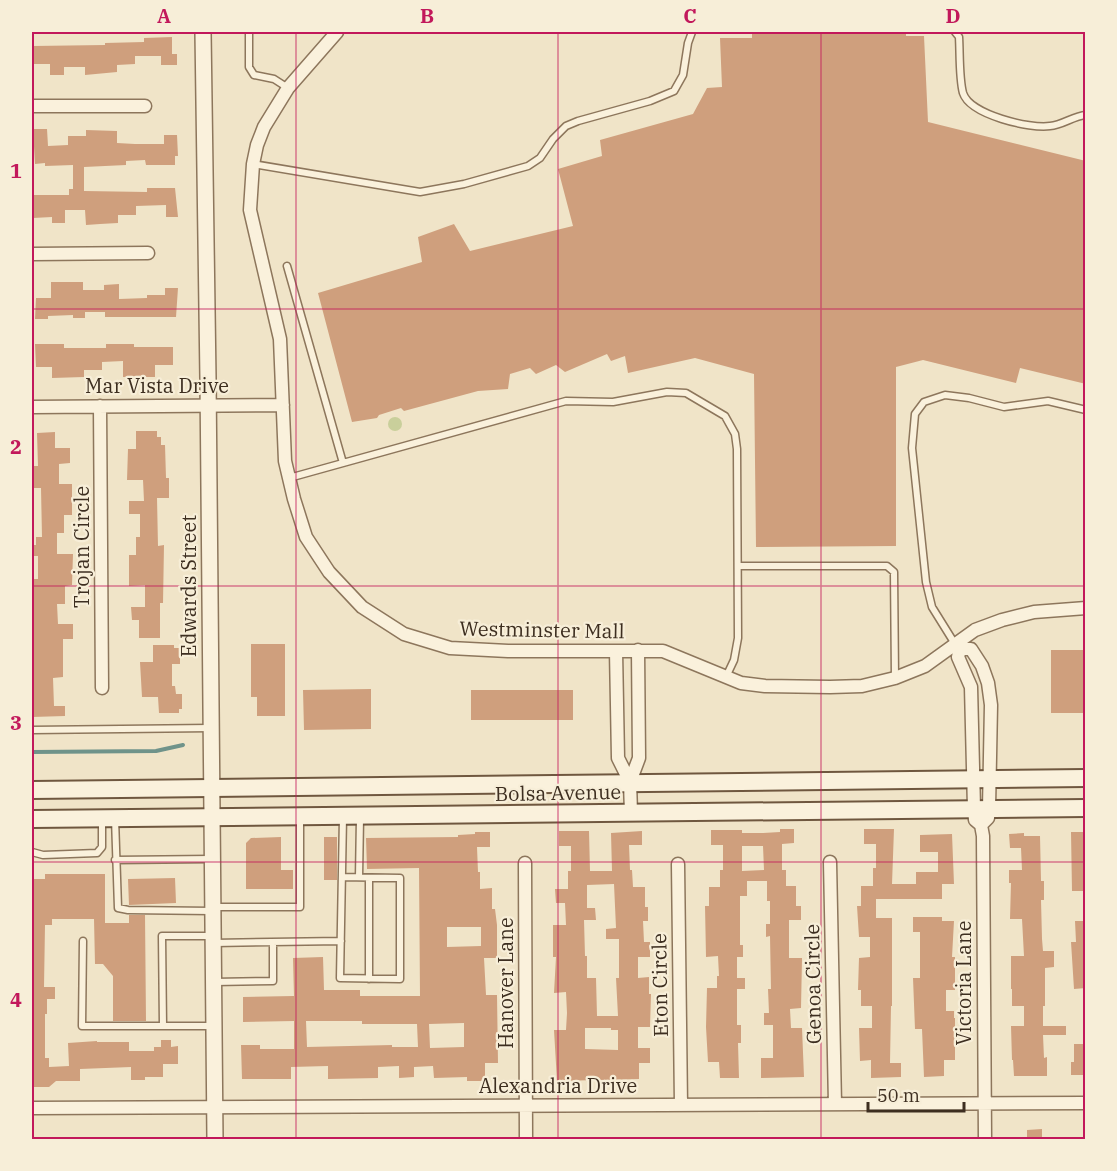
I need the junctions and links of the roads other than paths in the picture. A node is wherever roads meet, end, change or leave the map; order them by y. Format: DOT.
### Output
graph roads {
  1 [pos="203,32"];
  2 [pos="249,32"];
  3 [pos="336,32"];
  4 [pos="692,32"];
  5 [pos="955,32"];
  6 [pos="288,88"];
  7 [pos="32,106"];
  8 [pos="145,106"];
  9 [pos="1086,115"];
  10 [pos="253,164"];
  11 [pos="148,253"];
  12 [pos="32,254"];
  13 [pos="287,266"];
  14 [pos="209,405"];
  15 [pos="283,405"];
  16 [pos="100,406"];
  17 [pos="32,407"];
  18 [pos="1086,410"];
  19 [pos="343,463"];
  20 [pos="288,478"];
  21 [pos="738,566"];
  22 [pos="1086,608"];
  23 [pos="958,646"];
  24 [pos="638,650"];
  25 [pos="616,651"];
  26 [pos="726,677"];
  27 [pos="895,678"];
  28 [pos="102,688"];
  29 [pos="211,728"];
  30 [pos="32,730"];
  31 [pos="1086,778"];
  32 [pos="981,779"];
  33 [pos="630,782"];
  34 [pos="212,787"];
  35 [pos="32,790"];
  36 [pos="981,808"];
  37 [pos="1086,808"];
  38 [pos="631,813"];
  39 [pos="351,816"];
  40 [pos="212,817"];
  41 [pos="300,817"];
  42 [pos="108,818"];
  43 [pos="32,819"];
  44 [pos="32,852"];
  45 [pos="212,859"];
  46 [pos="115,860"];
  47 [pos="830,862"];
  48 [pos="525,863"];
  49 [pos="678,864"];
  50 [pos="342,877"];
  51 [pos="359,877"];
  52 [pos="369,878"];
  53 [pos="213,909"];
  54 [pos="213,939"];
  55 [pos="83,941"];
  56 [pos="340,941"];
  57 [pos="273,942"];
  58 [pos="369,979"];
  59 [pos="214,982"];
  60 [pos="163,1026"];
  61 [pos="214,1026"];
  62 [pos="1086,1103"];
  63 [pos="835,1104"];
  64 [pos="985,1104"];
  65 [pos="681,1105"];
  66 [pos="525,1106"];
  67 [pos="214,1107"];
  68 [pos="32,1108"];
  69 [pos="215,1140"];
  70 [pos="526,1140"];
  71 [pos="985,1140"];
  1 -- 14 [label="street, Edwards Street"];
  2 -- 6 [label="lane"];
  3 -- 6 [label="street, Westminster Mall"];
  4 -- 10 [label="lane"];
  5 -- 9 [label="lane"];
  6 -- 10 [label="street, Westminster Mall"];
  7 -- 8 [label="street"];
  10 -- 15 [label="street, Westminster Mall"];
  11 -- 12 [label="street"];
  13 -- 19 [label="lane"];
  14 -- 15 [label="street, Mar Vista Drive"];
  14 -- 16 [label="street, Mar Vista Drive"];
  14 -- 29 [label="street, Edwards Street"];
  15 -- 20 [label="street, Westminster Mall"];
  16 -- 17 [label="street, Mar Vista Drive"];
  16 -- 28 [label="street, Trojan Circle"];
  18 -- 23 [label="lane"];
  19 -- 20 [label="lane"];
  19 -- 21 [label="lane"];
  20 -- 25 [label="street, Westminster Mall"];
  21 -- 26 [label="lane"];
  21 -- 27 [label="lane"];
  22 -- 23 [label="street, Westminster Mall"];
  23 -- 27 [label="street, Westminster Mall"];
  23 -- 32 [label="street, Victoria Lane"];
  23 -- 32 [label="street, Victoria Lane"];
  24 -- 25 [label="street, Westminster Mall"];
  24 -- 26 [label="street, Westminster Mall"];
  24 -- 33 [label="street"];
  25 -- 33 [label="street"];
  26 -- 27 [label="street, Westminster Mall"];
  29 -- 30 [label="lane"];
  29 -- 34 [label="street, Edwards Street"];
  31 -- 32 [label="main road, Bolsa Avenue"];
  32 -- 33 [label="main road, Bolsa Avenue"];
  32 -- 36 [label="street, Victoria Lane"];
  33 -- 34 [label="main road, Bolsa Avenue"];
  33 -- 38 [label="street"];
  34 -- 35 [label="main road, Bolsa Avenue"];
  34 -- 40 [label="street, Edwards Street"];
  36 -- 37 [label="main road, Bolsa Avenue"];
  36 -- 38 [label="main road, Bolsa Avenue"];
  36 -- 64 [label="street, Victoria Lane"];
  38 -- 39 [label="main road, Bolsa Avenue"];
  39 -- 41 [label="main road, Bolsa Avenue"];
  39 -- 50 [label="lane"];
  39 -- 51 [label="lane"];
  40 -- 41 [label="main road, Bolsa Avenue"];
  40 -- 42 [label="main road, Bolsa Avenue"];
  40 -- 45 [label="street, Edwards Street"];
  41 -- 53 [label="lane"];
  42 -- 43 [label="main road, Bolsa Avenue"];
  42 -- 44 [label="lane"];
  42 -- 46 [label="lane"];
  45 -- 46 [label="lane"];
  45 -- 53 [label="street, Edwards Street"];
  46 -- 53 [label="lane"];
  47 -- 63 [label="street, Genoa Circle"];
  48 -- 66 [label="street, Hanover Lane"];
  49 -- 65 [label="street, Eton Circle"];
  50 -- 51 [label="lane"];
  50 -- 56 [label="lane"];
  51 -- 52 [label="lane"];
  52 -- 58 [label="lane"];
  52 -- 58 [label="lane"];
  53 -- 54 [label="street, Edwards Street"];
  54 -- 57 [label="lane"];
  54 -- 59 [label="street, Edwards Street"];
  54 -- 60 [label="lane"];
  55 -- 60 [label="lane"];
  56 -- 57 [label="lane"];
  56 -- 58 [label="lane"];
  57 -- 59 [label="lane"];
  59 -- 61 [label="street, Edwards Street"];
  60 -- 61 [label="lane"];
  61 -- 67 [label="street, Edwards Street"];
  62 -- 64 [label="street, Alexandria Drive"];
  63 -- 64 [label="street, Alexandria Drive"];
  63 -- 65 [label="street, Alexandria Drive"];
  64 -- 71 [label="street, Victoria Lane"];
  65 -- 66 [label="street, Alexandria Drive"];
  66 -- 67 [label="street, Alexandria Drive"];
  66 -- 70 [label="street, Hanover Lane"];
  67 -- 68 [label="street, Alexandria Drive"];
  67 -- 69 [label="street, Edwards Street"];
}
